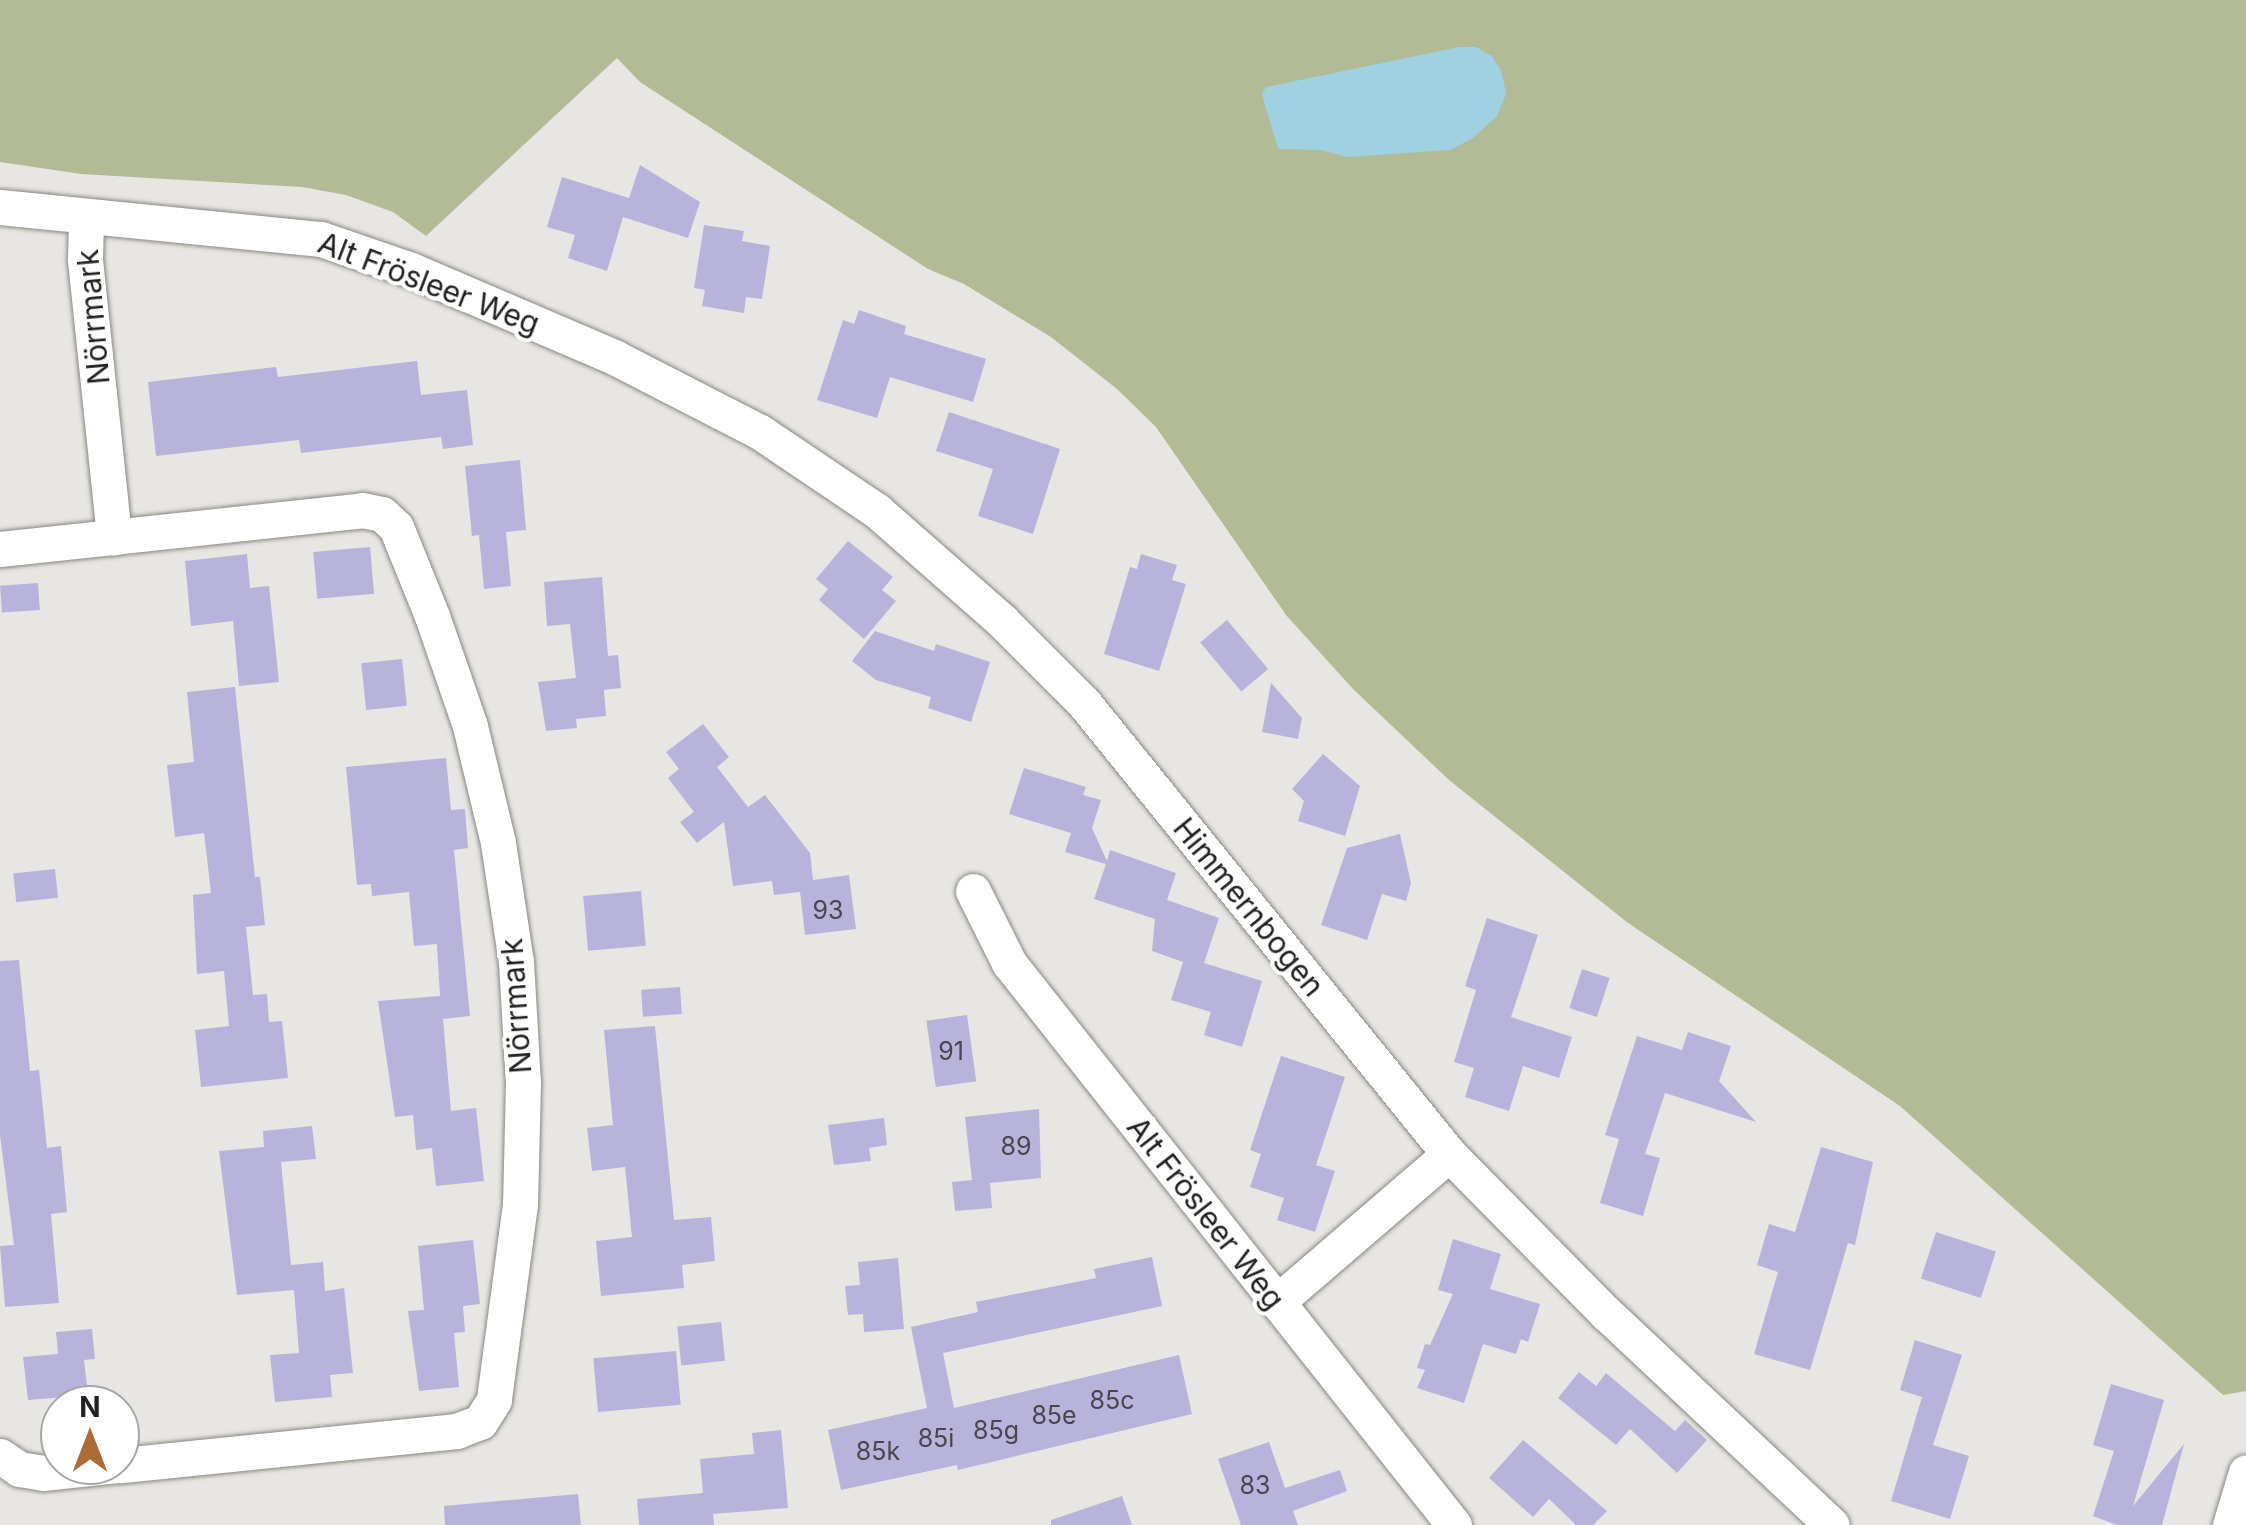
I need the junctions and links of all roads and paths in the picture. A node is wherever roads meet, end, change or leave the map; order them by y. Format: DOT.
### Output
graph roads {
  1 [pos="0,207"];
  2 [pos="86,216"];
  3 [pos="614,356"];
  4 [pos="114,538"];
  5 [pos="0,549"];
  6 [pos="973,891"];
  7 [pos="1449,1154"];
  8 [pos="1277,1302"];
  9 [pos="0,1456"];
  10 [pos="140,1463"];
  11 [pos="40,1472"];
  12 [pos="2246,1472"];
  13 [pos="1454,1525"];
  14 [pos="1832,1525"];
  15 [pos="2230,1525"];
  1 -- 2 [label="street, Alt Frösleer Weg"];
  2 -- 3 [label="street, Alt Frösleer Weg"];
  2 -- 4 [label="street, Nörrmark"];
  3 -- 7 [label="street, Himmernbogen"];
  4 -- 5 [label="street, Nörrmark"];
  4 -- 10 [label="street, Nörrmark"];
  6 -- 8 [label="street, Alt Frösleer Weg"];
  7 -- 8 [label="street"];
  7 -- 14 [label="street, Himmernbogen"];
  8 -- 13 [label="street, Alt Frösleer Weg"];
  9 -- 11 [label="street, Nörrmark"];
  12 -- 15 [label="street"];
}
